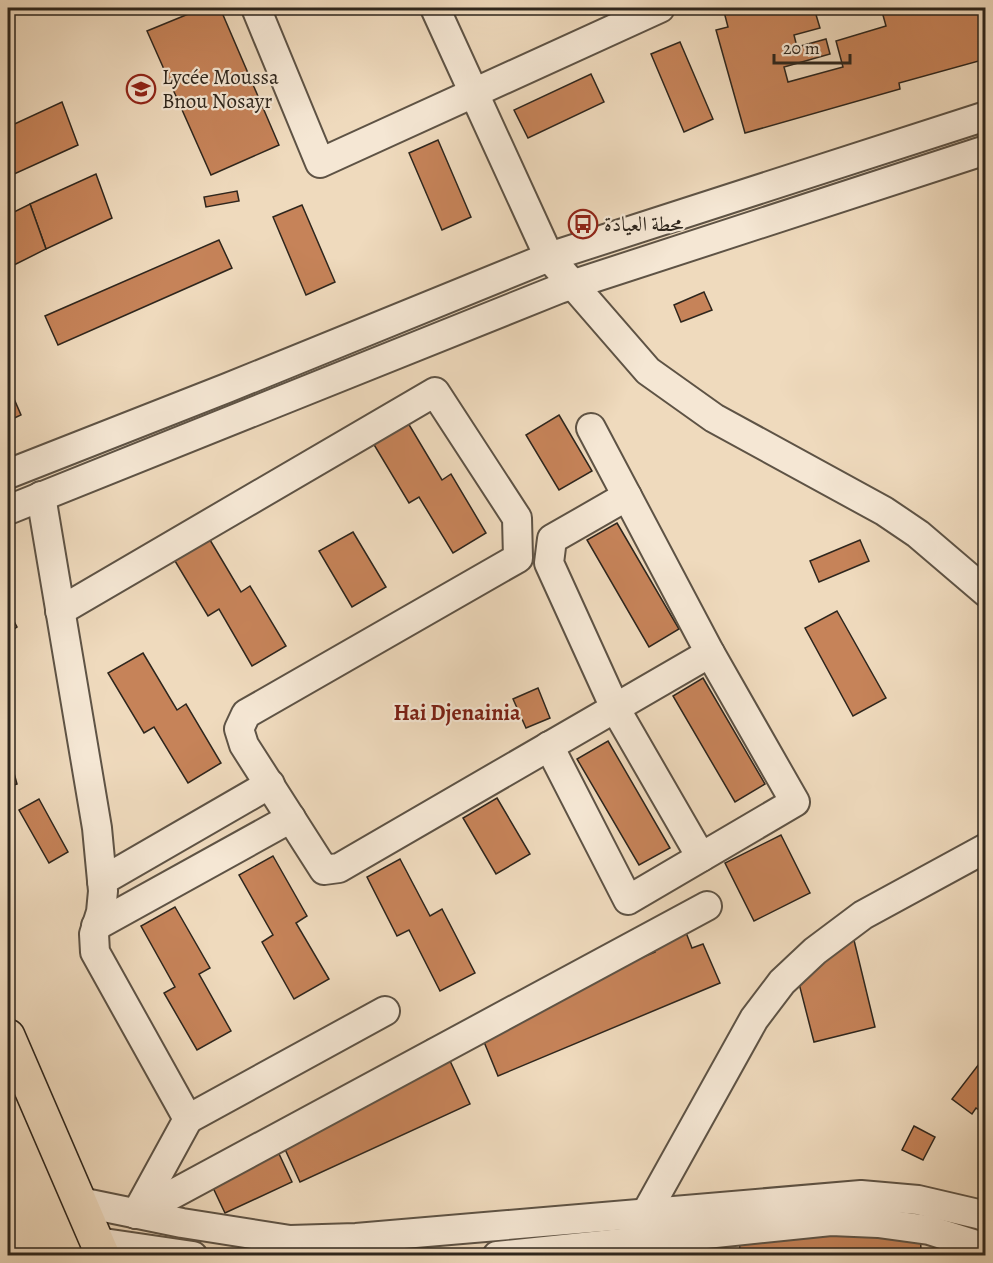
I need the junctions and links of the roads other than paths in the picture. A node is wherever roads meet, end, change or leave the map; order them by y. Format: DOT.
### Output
graph roads {
  1 [pos="256,8"];
  2 [pos="435,8"];
  3 [pos="660,8"];
  4 [pos="473,92"];
  5 [pos="986,116"];
  6 [pos="986,150"];
  7 [pos="549,257"];
  8 [pos="572,285"];
  9 [pos="591,428"];
  10 [pos="8,474"];
  11 [pos="41,496"];
  12 [pos="627,496"];
  13 [pos="8,510"];
  14 [pos="986,592"];
  15 [pos="60,611"];
  16 [pos="710,653"];
  17 [pos="615,708"];
  18 [pos="549,746"];
  19 [pos="270,784"];
  20 [pos="291,818"];
  21 [pos="986,849"];
  22 [pos="701,857"];
  23 [pos="102,880"];
  24 [pos="707,906"];
  25 [pos="96,926"];
  26 [pos="386,1011"];
  27 [pos="8,1036"];
  28 [pos="188,1119"];
  29 [pos="80,1202"];
  30 [pos="646,1213"];
  31 [pos="136,1214"];
  32 [pos="986,1217"];
  33 [pos="632,1241"];
  34 [pos="986,1248"];
  35 [pos="100,1249"];
  36 [pos="510,1255"];
  37 [pos="193,1256"];
  1 -- 4 [label="street"];
  2 -- 4 [label="street"];
  3 -- 4 [label="street"];
  4 -- 7 [label="street"];
  5 -- 7 [label="street"];
  6 -- 8 [label="street"];
  7 -- 8 [label="street"];
  7 -- 10 [label="street"];
  8 -- 11 [label="street"];
  8 -- 14 [label="street"];
  9 -- 12 [label="street"];
  11 -- 13 [label="street"];
  11 -- 15 [label="street"];
  12 -- 16 [label="street"];
  12 -- 17 [label="street"];
  15 -- 19 [label="street"];
  15 -- 23 [label="street"];
  16 -- 17 [label="street"];
  16 -- 22 [label="street"];
  17 -- 18 [label="street"];
  17 -- 22 [label="street"];
  18 -- 20 [label="street"];
  18 -- 22 [label="street"];
  19 -- 20 [label="street"];
  19 -- 23 [label="street"];
  20 -- 25 [label="street"];
  21 -- 30 [label="street"];
  23 -- 25 [label="street"];
  24 -- 31 [label="street"];
  25 -- 28 [label="street"];
  26 -- 28 [label="street"];
  27 -- 29 [label="main road"];
  28 -- 31 [label="street"];
  29 -- 31 [label="street"];
  29 -- 35 [label="main road"];
  30 -- 31 [label="street"];
  30 -- 32 [label="street"];
  30 -- 33 [label="street"];
  33 -- 34 [label="street"];
  33 -- 36 [label="street"];
  35 -- 37 [label="street"];
}
